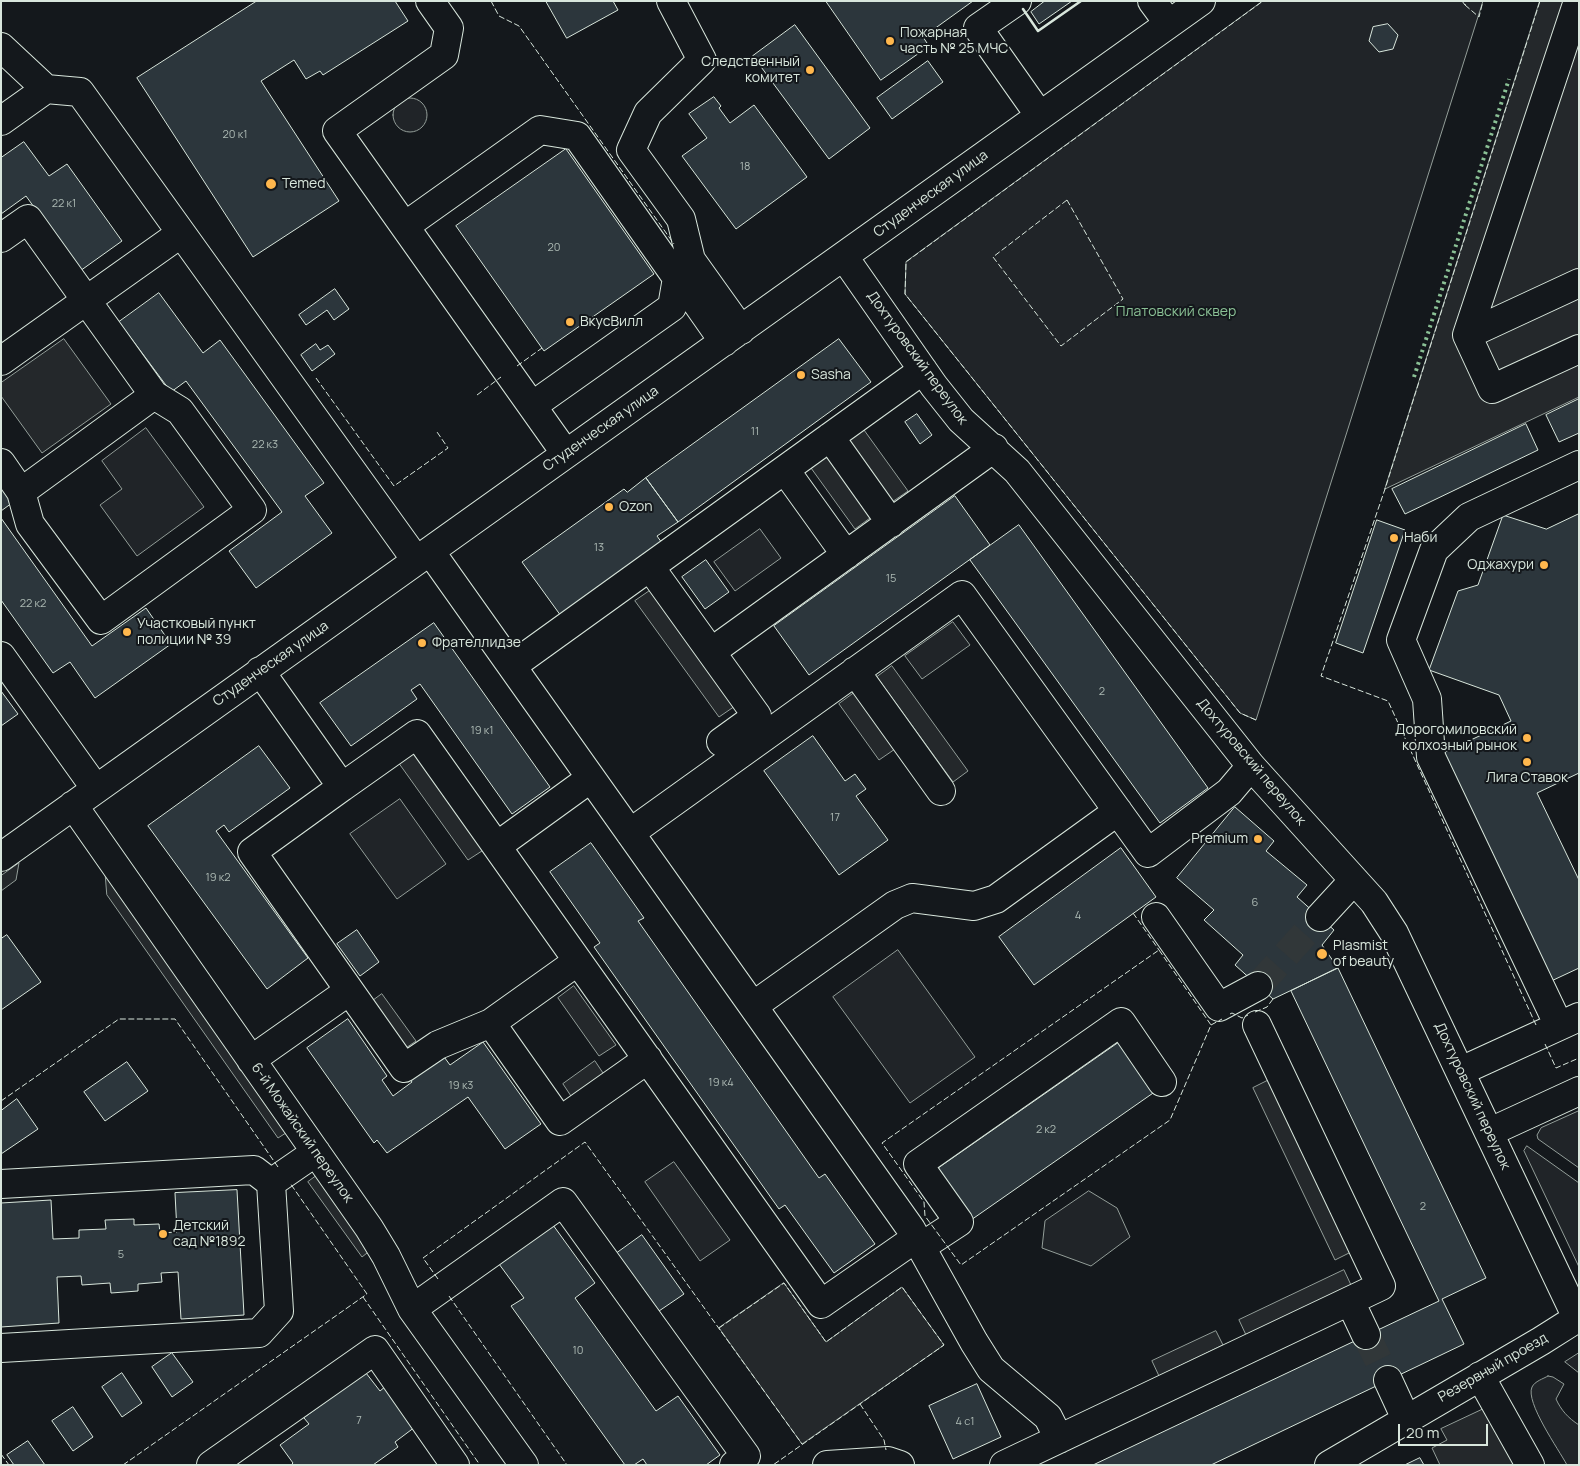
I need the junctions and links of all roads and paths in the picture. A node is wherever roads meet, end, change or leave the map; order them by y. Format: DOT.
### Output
graph roads {
  1 [pos="430,1"];
  2 [pos="671,1"];
  3 [pos="1017,1"];
  4 [pos="1152,1"];
  5 [pos="1201,1"];
  6 [pos="1578,1"];
  7 [pos="1168,24"];
  8 [pos="1,47"];
  9 [pos="46,89"];
  10 [pos="1040,116"];
  11 [pos="1,121"];
  12 [pos="404,226"];
  13 [pos="180,234"];
  14 [pos="1,238"];
  15 [pos="844,257"];
  16 [pos="1579,283"];
  17 [pos="675,290"];
  18 [pos="86,301"];
  19 [pos="1467,335"];
  20 [pos="733,336"];
  21 [pos="1579,349"];
  22 [pos="1,361"];
  23 [pos="923,370"];
  24 [pos="154,395"];
  25 [pos="532,406"];
  26 [pos="830,438"];
  27 [pos="994,448"];
  28 [pos="566,454"];
  29 [pos="1,463"];
  30 [pos="1579,465"];
  31 [pos="785,470"];
  32 [pos="21,492"];
  33 [pos="891,523"];
  34 [pos="846,555"];
  35 [pos="423,556"];
  36 [pos="650,567"];
  37 [pos="712,652"];
  38 [pos="1,656"];
  39 [pos="512,666"];
  40 [pos="260,671"];
  41 [pos="855,672"];
  42 [pos="721,742"];
  43 [pos="1251,766"];
  44 [pos="591,778"];
  45 [pos="342,787"];
  46 [pos="96,789"];
  47 [pos="941,791"];
  48 [pos="73,805"];
  49 [pos="1118,811"];
  50 [pos="630,833"];
  51 [pos="497,846"];
  52 [pos="1,857"];
  53 [pos="1354,880"];
  54 [pos="1156,917"];
  55 [pos="1320,917"];
  56 [pos="578,961"];
  57 [pos="1258,986"];
  58 [pos="349,991"];
  59 [pos="753,1006"];
  60 [pos="1569,1021"];
  61 [pos="491,1023"];
  62 [pos="1257,1025"];
  63 [pos="648,1059"];
  64 [pos="251,1060"];
  65 [pos="1460,1071"];
  66 [pos="1162,1082"];
  67 [pos="1579,1091"];
  68 [pos="1490,1132"];
  69 [pos="316,1152"];
  70 [pos="271,1183"];
  71 [pos="1,1184"];
  72 [pos="919,1242"];
  73 [pos="1350,1301"];
  74 [pos="412,1309"];
  75 [pos="1578,1317"];
  76 [pos="1366,1335"];
  77 [pos="1,1348"];
  78 [pos="1480,1376"];
  79 [pos="1388,1380"];
  80 [pos="1406,1419"];
  81 [pos="1059,1439"];
  82 [pos="211,1465"];
  83 [pos="455,1465"];
  84 [pos="524,1465"];
  85 [pos="734,1465"];
  86 [pos="827,1465"];
  87 [pos="900,1465"];
  88 [pos="1004,1465"];
  89 [pos="1329,1465"];
  90 [pos="1530,1465"];
  1 -- 12 [label="street"];
  2 -- 20 [label="street"];
  3 -- 10 [label="street"];
  4 -- 7 [label="street"];
  5 -- 7 [label="street, Студенческая улица"];
  6 -- 19 [label="street"];
  7 -- 10 [label="street, Студенческая улица"];
  8 -- 9 [label="street"];
  9 -- 11 [label="street"];
  9 -- 13 [label="street"];
  10 -- 15 [label="street, Студенческая улица"];
  12 -- 17 [label="street"];
  12 -- 25 [label="street"];
  13 -- 18 [label="street"];
  13 -- 35 [label="street"];
  14 -- 18 [label="street"];
  15 -- 20 [label="street, Студенческая улица"];
  15 -- 23 [label="street, Дохтуровский переулок"];
  16 -- 19 [label="street"];
  17 -- 20 [label="street"];
  17 -- 25 [label="street"];
  18 -- 22 [label="street"];
  18 -- 24 [label="street"];
  19 -- 21 [label="street"];
  20 -- 28 [label="street, Студенческая улица"];
  23 -- 26 [label="street"];
  23 -- 27 [label="street, Дохтуровский переулок"];
  24 -- 32 [label="street"];
  24 -- 32 [label="street"];
  25 -- 28 [label="street"];
  26 -- 31 [label="street"];
  26 -- 33 [label="street"];
  27 -- 33 [label="street"];
  27 -- 43 [label="street, Дохтуровский переулок"];
  28 -- 35 [label="street, Студенческая улица"];
  29 -- 32 [label="street"];
  30 -- 60 [label="street"];
  31 -- 34 [label="street"];
  31 -- 36 [label="street"];
  33 -- 34 [label="street"];
  34 -- 37 [label="street"];
  35 -- 39 [label="street"];
  35 -- 40 [label="street, Студенческая улица"];
  36 -- 37 [label="street"];
  36 -- 39 [label="street"];
  37 -- 42 [label="street"];
  38 -- 46 [label="street"];
  39 -- 44 [label="street"];
  40 -- 45 [label="street"];
  40 -- 46 [label="street, Студенческая улица"];
  41 -- 47 [label="street"];
  41 -- 49 [label="street"];
  41 -- 50 [label="street"];
  43 -- 49 [label="street"];
  43 -- 53 [label="street, Дохтуровский переулок"];
  44 -- 50 [label="street"];
  44 -- 51 [label="street"];
  45 -- 51 [label="street"];
  45 -- 58 [label="street"];
  46 -- 48 [label="street, Студенческая улица"];
  48 -- 52 [label="street, Студенческая улица"];
  48 -- 64 [label="street, 6-й Можайский переулок"];
  49 -- 59 [label="street"];
  50 -- 59 [label="street"];
  51 -- 56 [label="street"];
  53 -- 55 [label="street"];
  53 -- 65 [label="street, Дохтуровский переулок"];
  54 -- 57 [label="street"];
  56 -- 61 [label="street"];
  56 -- 63 [label="street"];
  58 -- 61 [label="street"];
  58 -- 64 [label="street"];
  59 -- 72 [label="street"];
  60 -- 65 [label="street"];
  61 -- 63 [label="street"];
  62 -- 73 [label="street"];
  63 -- 72 [label="street"];
  64 -- 69 [label="street, 6-й Можайский переулок"];
  65 -- 68 [label="street, Дохтуровский переулок"];
  66 -- 72 [label="street"];
  67 -- 68 [label="street"];
  68 -- 75 [label="street, Дохтуровский переулок"];
  69 -- 70 [label="street"];
  69 -- 74 [label="street, 6-й Можайский переулок"];
  70 -- 71 [label="street"];
  70 -- 77 [label="street"];
  72 -- 81 [label="street"];
  73 -- 76 [label="street"];
  73 -- 81 [label="street"];
  74 -- 84 [label="street, 6-й Можайский переулок"];
  74 -- 85 [label="street"];
  75 -- 78 [label="street, Резервный проезд"];
  78 -- 80 [label="street, Резервный проезд"];
  78 -- 90 [label="street"];
  79 -- 80 [label="street"];
  80 -- 89 [label="street, Резервный проезд"];
  81 -- 88 [label="street"];
  82 -- 83 [label="street"];
  86 -- 87 [label="street"];
}
